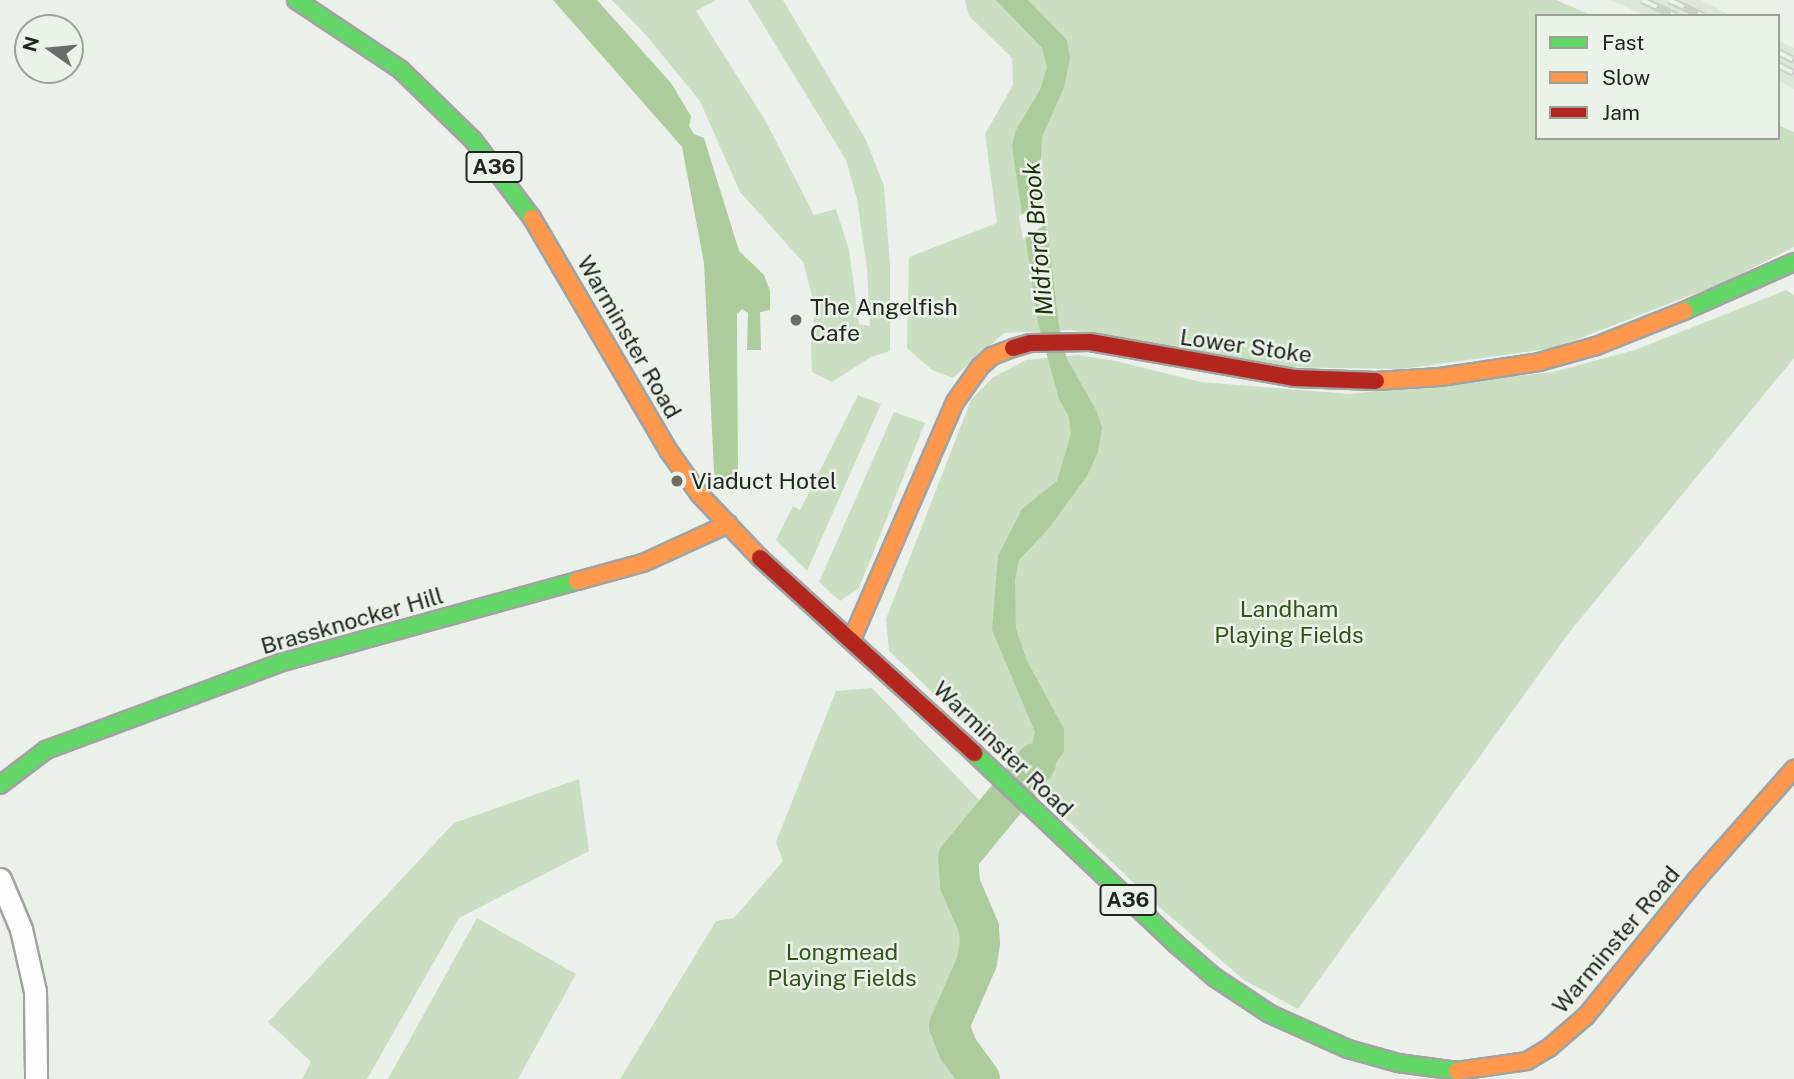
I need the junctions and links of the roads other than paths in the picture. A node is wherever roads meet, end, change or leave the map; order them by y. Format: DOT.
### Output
graph roads {
  1 [pos="296,0"];
  2 [pos="1794,262"];
  3 [pos="727,524"];
  4 [pos="852,639"];
  5 [pos="1794,768"];
  6 [pos="0,785"];
  7 [pos="0,879"];
  8 [pos="1528,1070"];
  9 [pos="36,1079"];
  1 -- 3 [label="main road, Warminster Road / A36"];
  2 -- 4 [label="main road, Lower Stoke"];
  3 -- 4 [label="main road, Warminster Road / A36"];
  3 -- 6 [label="main road, Brassknocker Hill"];
  4 -- 8 [label="main road, Warminster Road / A36"];
  5 -- 8 [label="main road, Warminster Road / A36"];
  7 -- 9 [label="street"];
}
